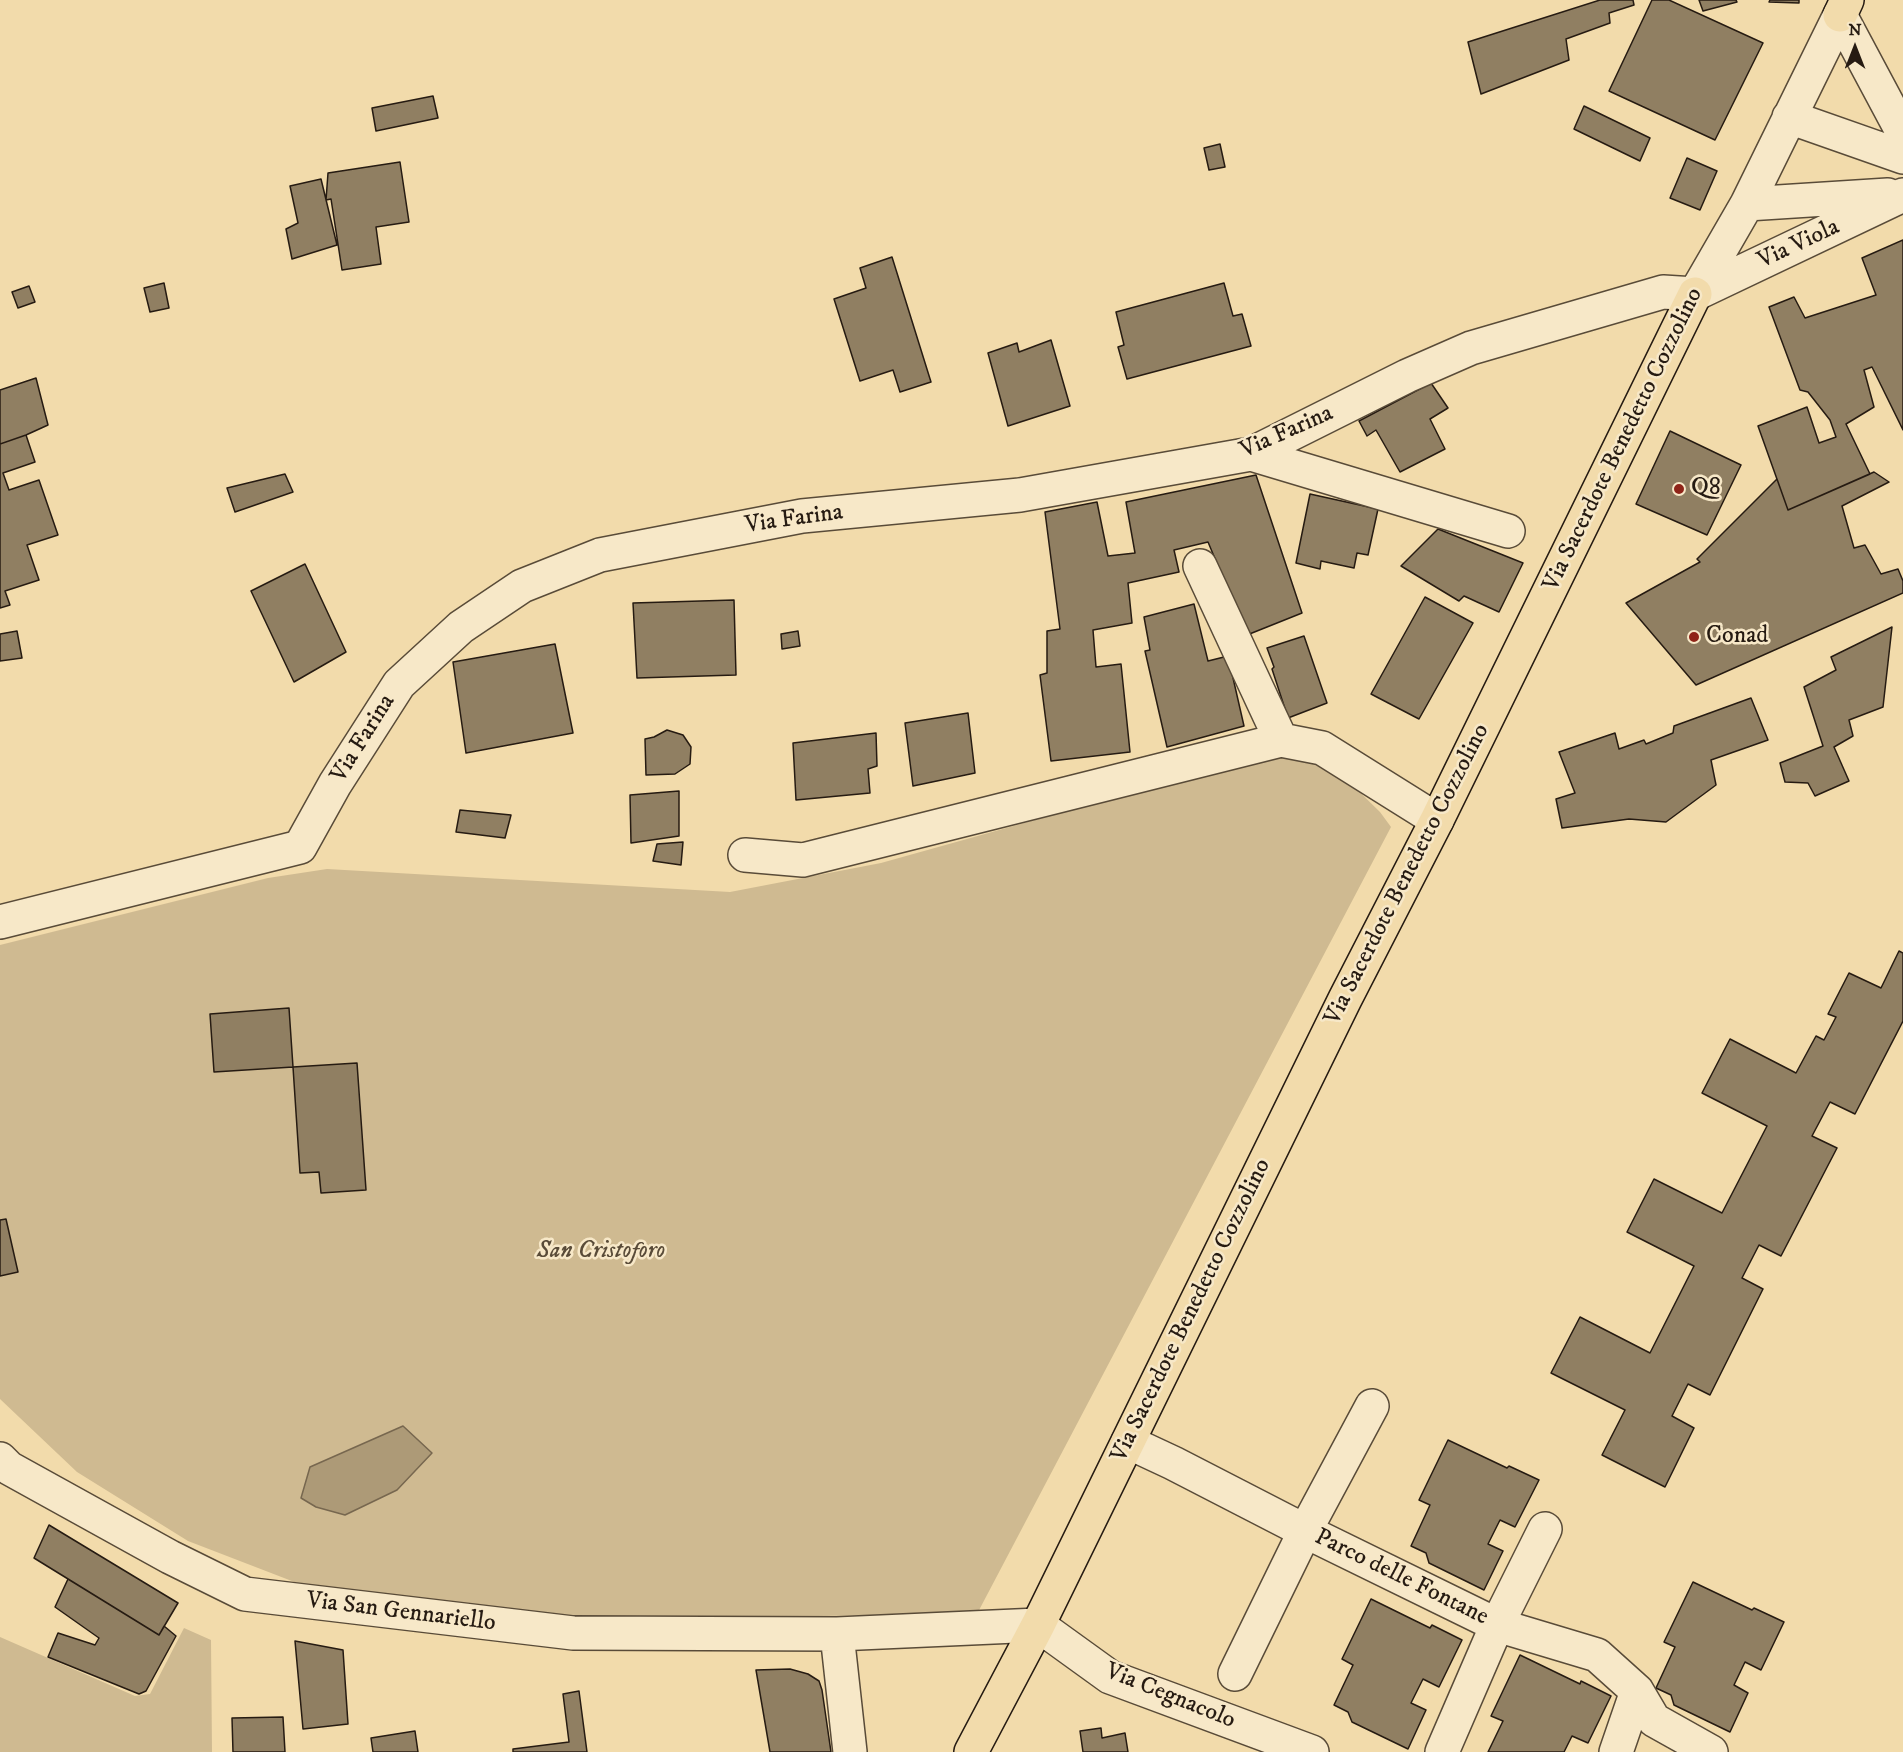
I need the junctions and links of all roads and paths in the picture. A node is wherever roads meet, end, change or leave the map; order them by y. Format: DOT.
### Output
graph roads {
  1 [pos="1844,7"];
  2 [pos="1789,117"];
  3 [pos="1903,134"];
  4 [pos="1903,157"];
  5 [pos="1903,195"];
  6 [pos="1747,204"];
  7 [pos="1695,294"];
  8 [pos="1251,454"];
  9 [pos="1508,531"];
  10 [pos="1200,566"];
  11 [pos="1281,740"];
  12 [pos="1437,820"];
  13 [pos="745,855"];
  14 [pos="0,922"];
  15 [pos="1372,1406"];
  16 [pos="1128,1442"];
  17 [pos="0,1460"];
  18 [pos="1545,1529"];
  19 [pos="1305,1531"];
  20 [pos="1038,1625"];
  21 [pos="1497,1625"];
  22 [pos="837,1634"];
  23 [pos="1234,1674"];
  24 [pos="1637,1691"];
  25 [pos="850,1752"];
  26 [pos="972,1752"];
  27 [pos="1312,1752"];
  28 [pos="1442,1752"];
  29 [pos="1616,1752"];
  30 [pos="1712,1752"];
  1 -- 2 [label="street, Via Sacerdote Benedetto Cozzolino"];
  1 -- 3 [label="street"];
  2 -- 4 [label="street"];
  2 -- 6 [label="street, Via Sacerdote Benedetto Cozzolino"];
  5 -- 6 [label="street, Via Viola"];
  5 -- 7 [label="street, Via Viola"];
  6 -- 7 [label="street, Via Sacerdote Benedetto Cozzolino"];
  7 -- 8 [label="street, Via Farina"];
  7 -- 12 [label="main road, Via Sacerdote Benedetto Cozzolino"];
  8 -- 9 [label="street"];
  8 -- 14 [label="street, Via Farina"];
  10 -- 11 [label="street"];
  11 -- 12 [label="street"];
  11 -- 13 [label="street"];
  12 -- 16 [label="main road, Via Sacerdote Benedetto Cozzolino"];
  15 -- 19 [label="street, Parco delle Fontane"];
  16 -- 19 [label="street, Parco delle Fontane"];
  16 -- 20 [label="main road, Via Sacerdote Benedetto Cozzolino"];
  17 -- 22 [label="street, Via San Gennariello"];
  18 -- 21 [label="street, Parco delle Fontane"];
  19 -- 21 [label="street, Parco delle Fontane"];
  19 -- 23 [label="street, Parco delle Fontane"];
  20 -- 22 [label="street, Via San Gennariello"];
  20 -- 26 [label="main road, Via Sacerdote Benedetto Cozzolino"];
  20 -- 27 [label="street, Via Cegnacolo"];
  21 -- 24 [label="street, Parco delle Fontane"];
  21 -- 28 [label="street, Parco delle Fontane"];
  22 -- 25 [label="street"];
  24 -- 29 [label="street"];
  24 -- 30 [label="street, Parco delle Fontane"];
}
